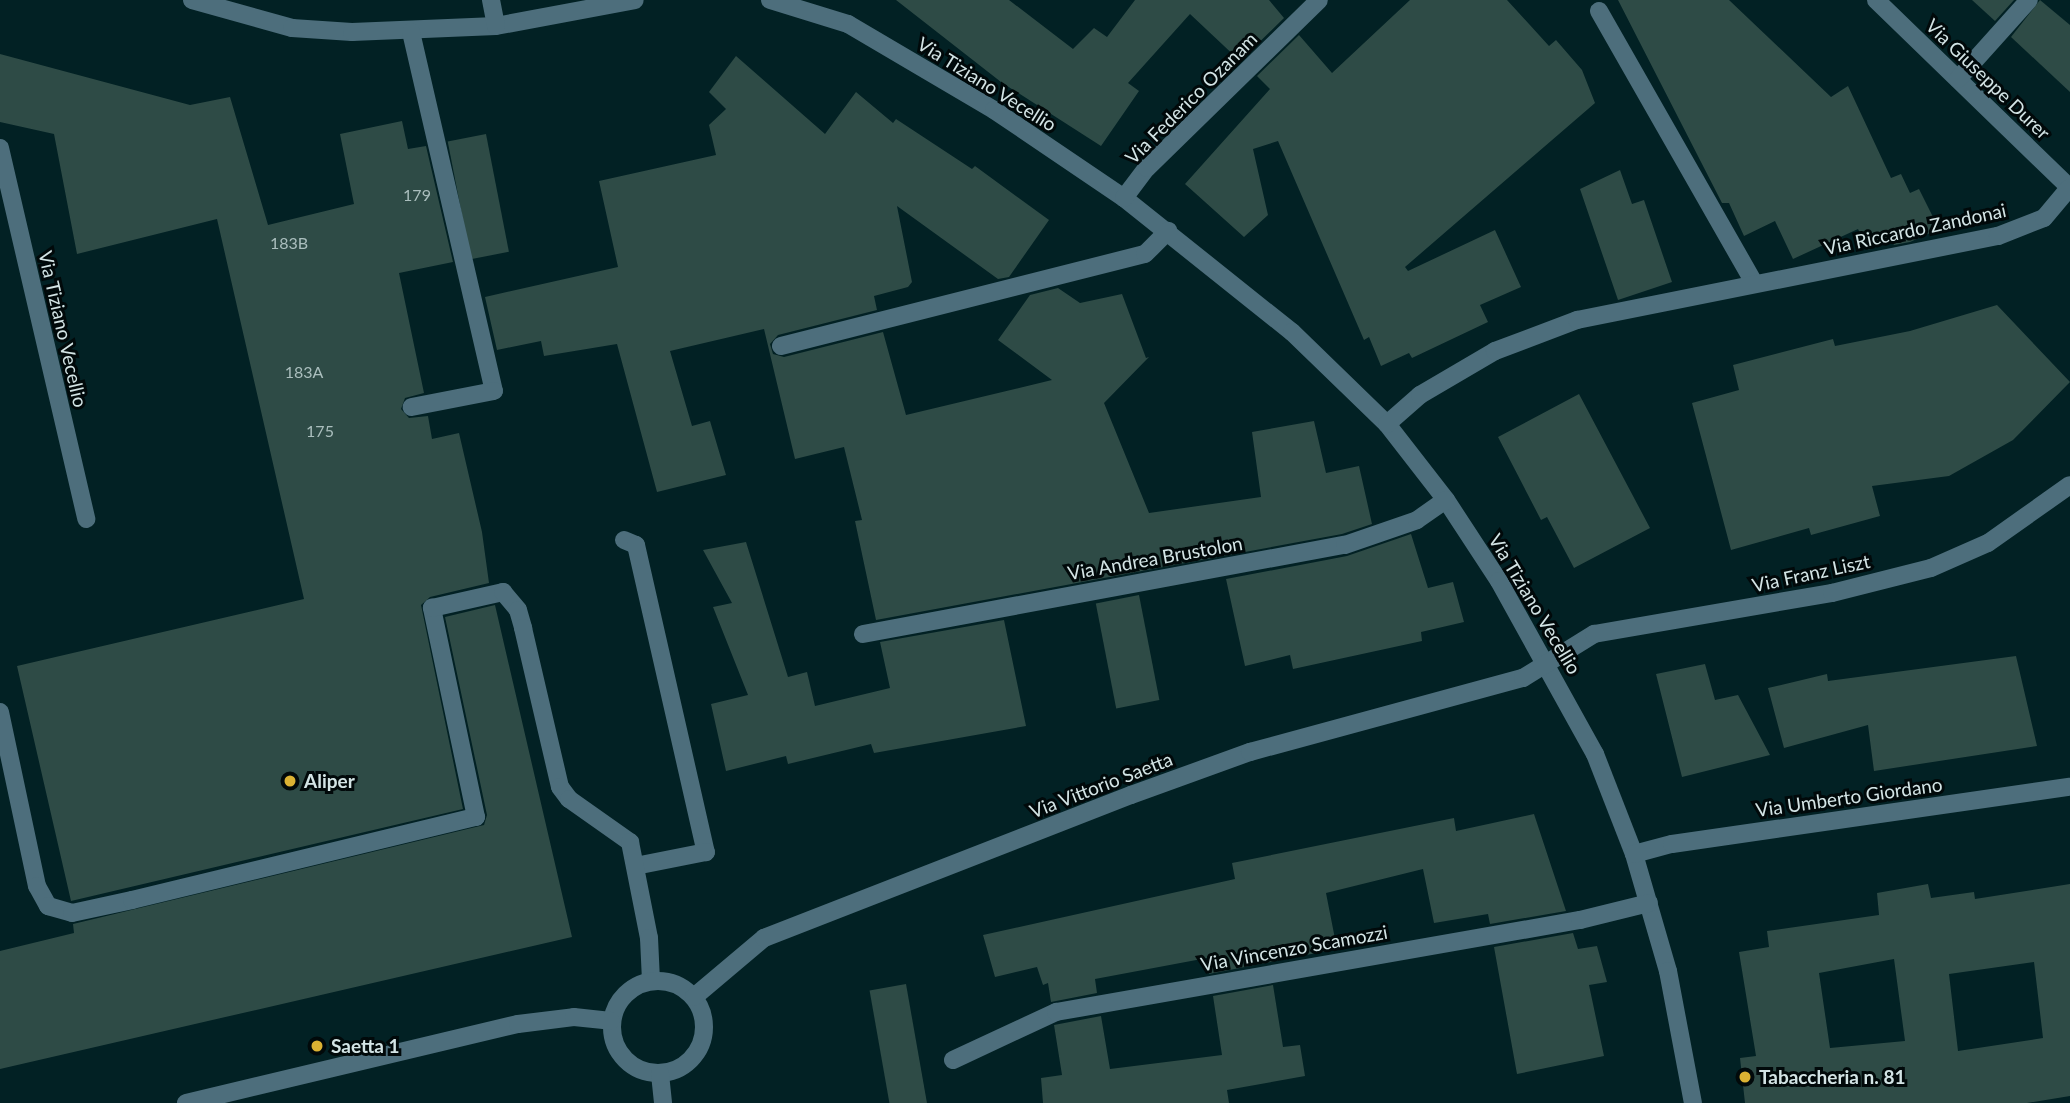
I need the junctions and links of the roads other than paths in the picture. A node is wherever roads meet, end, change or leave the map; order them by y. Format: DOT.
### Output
graph roads {
  1 [pos="192,0"];
  2 [pos="491,0"];
  3 [pos="635,0"];
  4 [pos="770,0"];
  5 [pos="1319,0"];
  6 [pos="1876,0"];
  7 [pos="2029,0"];
  8 [pos="1599,11"];
  9 [pos="496,26"];
  10 [pos="411,32"];
  11 [pos="1958,79"];
  12 [pos="0,148"];
  13 [pos="2070,188"];
  14 [pos="1124,198"];
  15 [pos="1168,231"];
  16 [pos="1754,283"];
  17 [pos="781,346"];
  18 [pos="412,407"];
  19 [pos="1387,424"];
  20 [pos="2070,485"];
  21 [pos="1446,500"];
  22 [pos="86,519"];
  23 [pos="624,540"];
  24 [pos="863,634"];
  25 [pos="1546,663"];
  26 [pos="0,712"];
  27 [pos="2070,786"];
  28 [pos="1634,854"];
  29 [pos="635,866"];
  30 [pos="1649,903"];
  31 [pos="651,981"];
  32 [pos="694,997"];
  33 [pos="611,1021"];
  34 [pos="953,1060"];
  35 [pos="660,1074"];
  36 [pos="186,1103"];
  37 [pos="663,1103"];
  38 [pos="1693,1103"];
  1 -- 10 [label="street"];
  2 -- 9 [label="street"];
  3 -- 9 [label="street"];
  4 -- 14 [label="street, Via Tiziano Vecellio"];
  5 -- 14 [label="street, Via Federico Ozanam"];
  6 -- 11 [label="street, Via Giuseppe Durer"];
  7 -- 11 [label="street"];
  8 -- 16 [label="street"];
  9 -- 10 [label="street"];
  10 -- 18 [label="street"];
  11 -- 13 [label="street, Via Giuseppe Durer"];
  12 -- 22 [label="street, Via Tiziano Vecellio"];
  13 -- 16 [label="street, Via Riccardo Zandonai"];
  14 -- 15 [label="street, Via Tiziano Vecellio"];
  15 -- 17 [label="street"];
  15 -- 19 [label="street, Via Tiziano Vecellio"];
  16 -- 19 [label="street, Via Riccardo Zandonai"];
  19 -- 21 [label="street, Via Tiziano Vecellio"];
  20 -- 25 [label="street, Via Franz Liszt"];
  21 -- 24 [label="street, Via Andrea Brustolon"];
  21 -- 25 [label="street, Via Tiziano Vecellio"];
  23 -- 29 [label="street"];
  25 -- 28 [label="street, Via Tiziano Vecellio"];
  25 -- 32 [label="street, Via Vittorio Saetta"];
  26 -- 29 [label="street"];
  27 -- 28 [label="street, Via Umberto Giordano"];
  28 -- 30 [label="street, Via Tiziano Vecellio"];
  29 -- 31 [label="street"];
  30 -- 34 [label="street, Via Vincenzo Scamozzi"];
  30 -- 38 [label="street, Via Tiziano Vecellio"];
  31 -- 32 [label="street"];
  31 -- 33 [label="street"];
  32 -- 35 [label="street"];
  33 -- 35 [label="street"];
  33 -- 36 [label="street"];
  35 -- 37 [label="street"];
}
